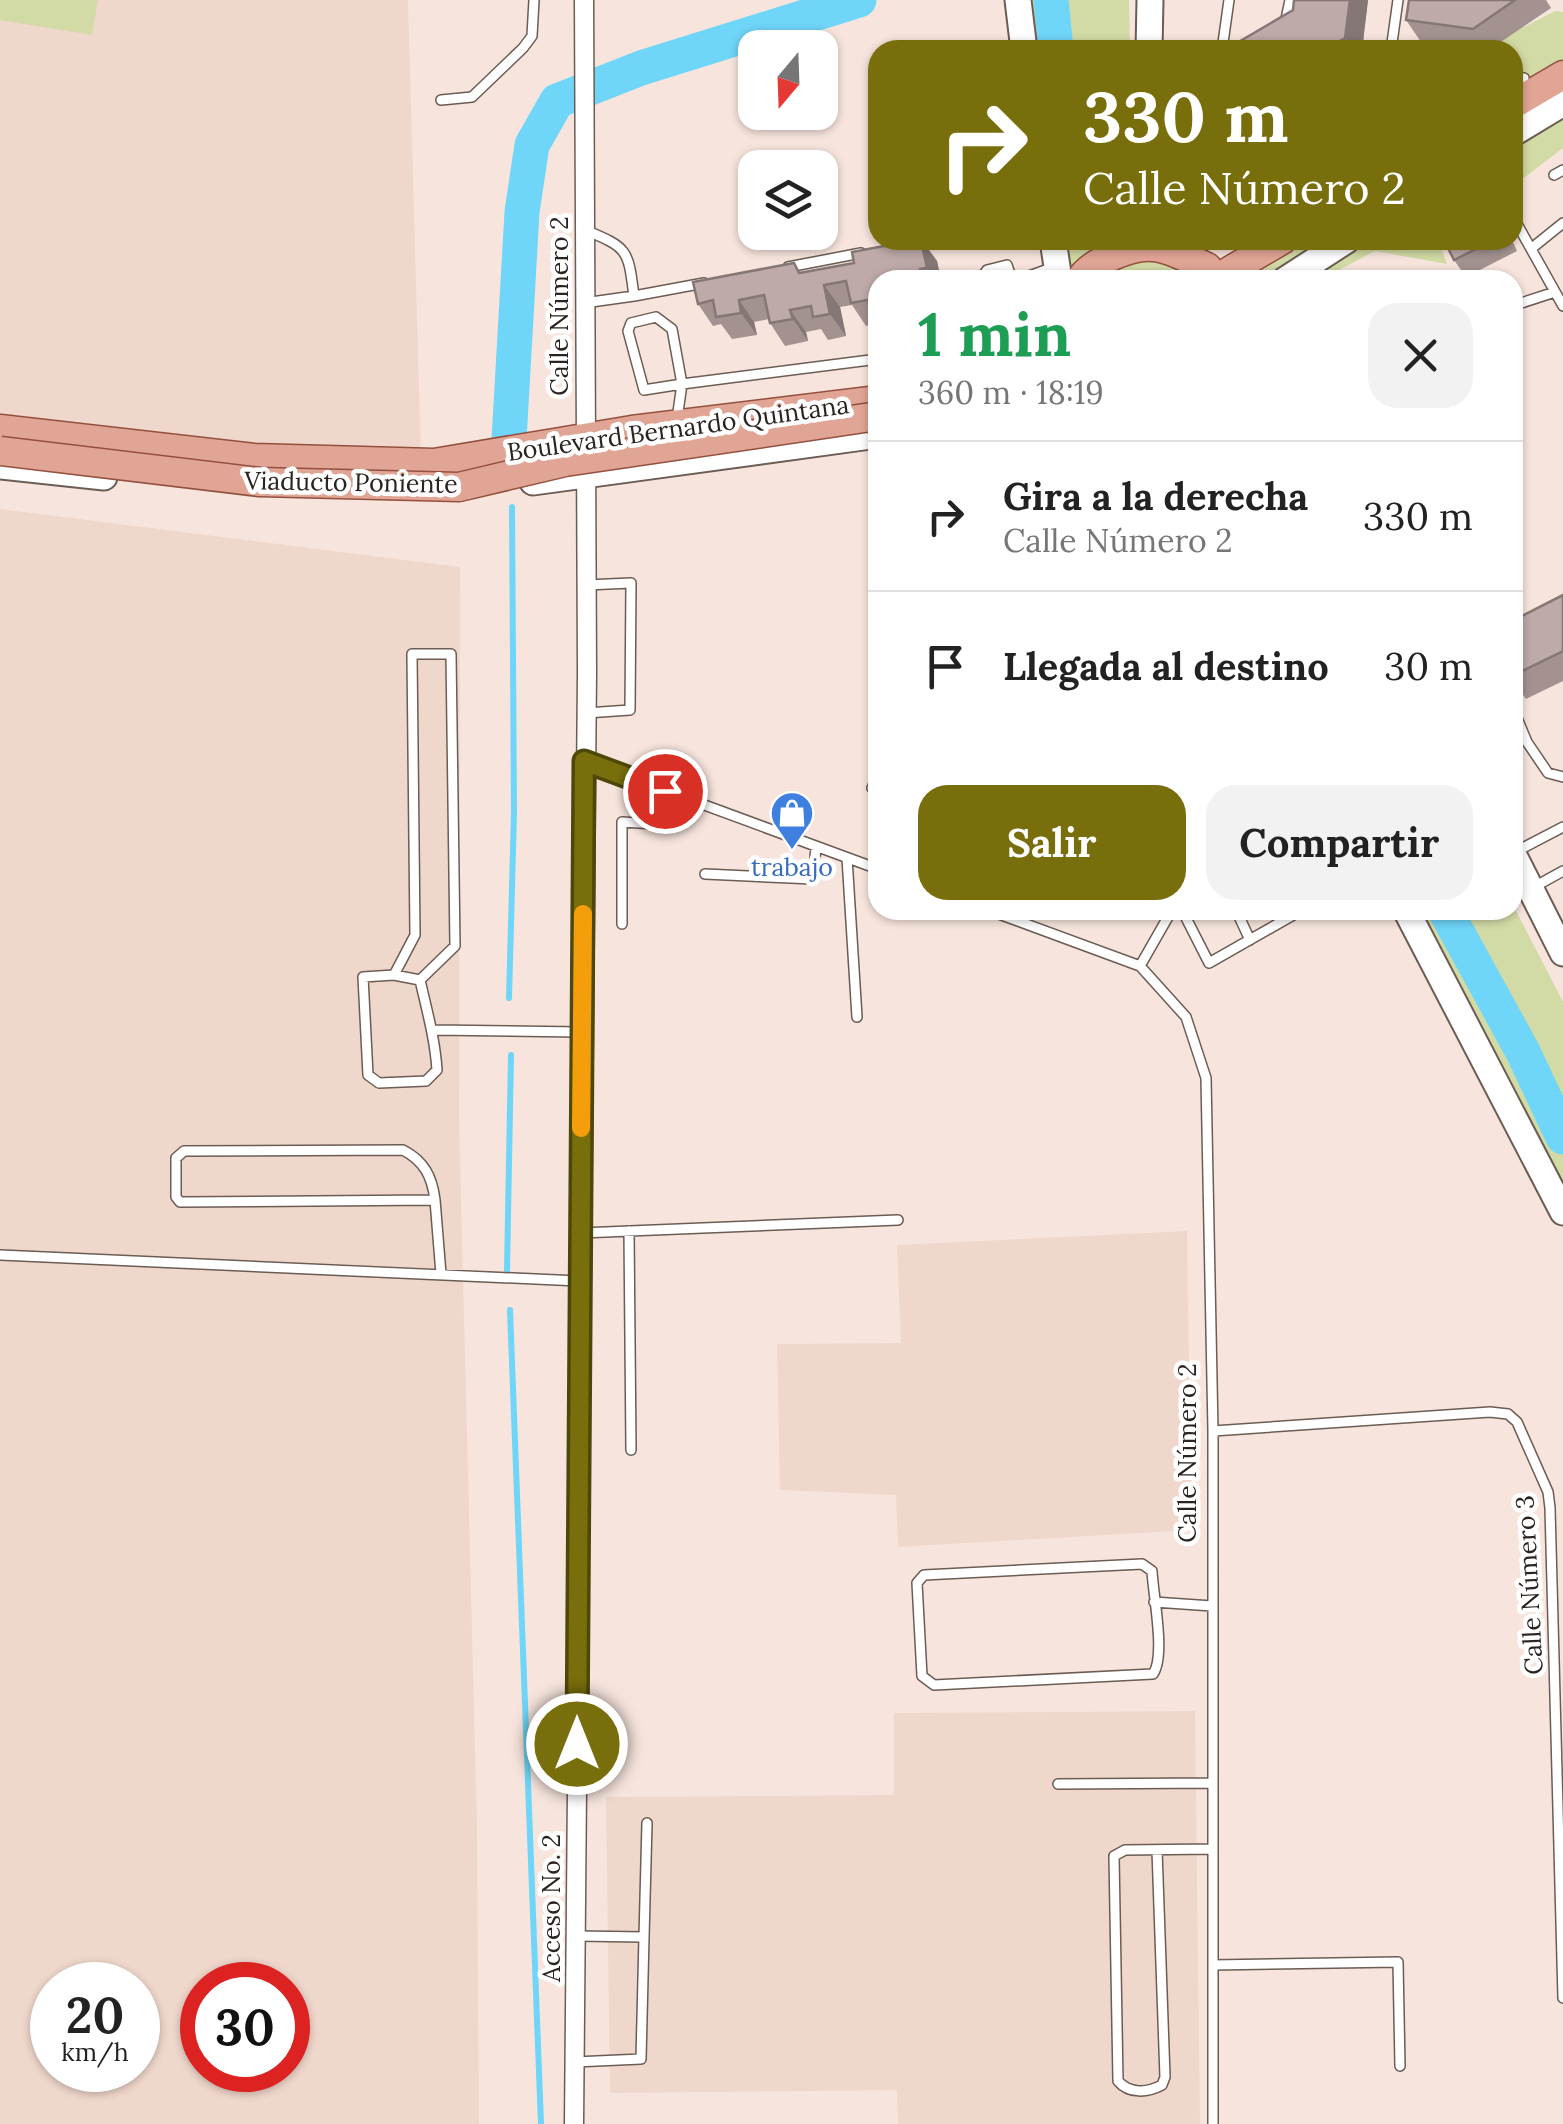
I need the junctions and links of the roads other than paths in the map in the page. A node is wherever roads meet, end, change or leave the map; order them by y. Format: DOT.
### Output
graph roads {
  1 [pos="534,0"];
  2 [pos="584,0"];
  3 [pos="1018,0"];
  4 [pos="1150,0"];
  5 [pos="1229,0"];
  6 [pos="1290,0"];
  7 [pos="1398,0"];
  8 [pos="1278,36"];
  9 [pos="1023,40"];
  10 [pos="1150,40"];
  11 [pos="1223,40"];
  12 [pos="1392,40"];
  13 [pos="1563,56"];
  14 [pos="1563,75"];
  15 [pos="1523,76"];
  16 [pos="1523,99"];
  17 [pos="441,100"];
  18 [pos="1563,103"];
  19 [pos="1523,127"];
  20 [pos="1563,223"];
  21 [pos="584,230"];
  22 [pos="1523,233"];
  23 [pos="1532,248"];
  24 [pos="1135,250"];
  25 [pos="1157,250"];
  26 [pos="1241,250"];
  27 [pos="1262,250"];
  28 [pos="1332,250"];
  29 [pos="874,251"];
  30 [pos="778,269"];
  31 [pos="986,270"];
  32 [pos="1010,270"];
  33 [pos="1090,270"];
  34 [pos="1199,270"];
  35 [pos="1218,270"];
  36 [pos="1223,270"];
  37 [pos="1300,270"];
  38 [pos="720,280"];
  39 [pos="1555,292"];
  40 [pos="634,296"];
  41 [pos="1523,302"];
  42 [pos="584,303"];
  43 [pos="1563,306"];
  44 [pos="868,361"];
  45 [pos="682,384"];
  46 [pos="868,401"];
  47 [pos="868,417"];
  48 [pos="676,424"];
  49 [pos="0,429"];
  50 [pos="868,436"];
  51 [pos="584,440"];
  52 [pos="0,451"];
  53 [pos="0,466"];
  54 [pos="577,474"];
  55 [pos="586,585"];
  56 [pos="588,672"];
  57 [pos="586,713"];
  58 [pos="1523,732"];
  59 [pos="584,761"];
  60 [pos="1563,777"];
  61 [pos="665,791"];
  62 [pos="1563,826"];
  63 [pos="816,847"];
  64 [pos="1523,847"];
  65 [pos="847,858"];
  66 [pos="868,866"];
  67 [pos="1523,871"];
  68 [pos="1563,871"];
  69 [pos="705,874"];
  70 [pos="1532,888"];
  71 [pos="1015,920"];
  72 [pos="1166,920"];
  73 [pos="1187,920"];
  74 [pos="1241,920"];
  75 [pos="1285,920"];
  76 [pos="1411,920"];
  77 [pos="622,924"];
  78 [pos="1250,940"];
  79 [pos="1563,953"];
  80 [pos="1140,966"];
  81 [pos="394,975"];
  82 [pos="420,980"];
  83 [pos="858,1016"];
  84 [pos="434,1030"];
  85 [pos="582,1032"];
  86 [pos="435,1200"];
  87 [pos="1563,1212"];
  88 [pos="898,1220"];
  89 [pos="630,1231"];
  90 [pos="580,1233"];
  91 [pos="0,1255"];
  92 [pos="441,1274"];
  93 [pos="579,1281"];
  94 [pos="1213,1431"];
  95 [pos="631,1450"];
  96 [pos="1154,1602"];
  97 [pos="1212,1606"];
  98 [pos="1560,1768"];
  99 [pos="1212,1783"];
  100 [pos="1058,1784"];
  101 [pos="1560,1817"];
  102 [pos="647,1823"];
  103 [pos="1213,1849"];
  104 [pos="1157,1850"];
  105 [pos="576,1936"];
  106 [pos="644,1937"];
  107 [pos="1562,1948"];
  108 [pos="1213,1965"];
  109 [pos="1563,1998"];
  110 [pos="576,2062"];
  111 [pos="1400,2066"];
  112 [pos="574,2124"];
  113 [pos="1212,2124"];
  1 -- 17 [label="lane"];
  2 -- 21 [label="street, Calle Número 2"];
  3 -- 9 [label="street"];
  4 -- 10 [label="street"];
  5 -- 11 [label="lane"];
  6 -- 8 [label="lane"];
  7 -- 12 [label="lane"];
  13 -- 15 [label="main road"];
  14 -- 16 [label="main road"];
  18 -- 19 [label="street"];
  20 -- 23 [label="lane"];
  21 -- 40 [label="lane"];
  21 -- 42 [label="street, Calle Número 2"];
  22 -- 23 [label="lane"];
  23 -- 39 [label="lane"];
  24 -- 33 [label="main road"];
  25 -- 34 [label="main road"];
  26 -- 35 [label="main road"];
  27 -- 36 [label="main road"];
  28 -- 37 [label="street"];
  29 -- 30 [label="lane"];
  31 -- 32 [label="lane"];
  38 -- 40 [label="lane"];
  39 -- 41 [label="lane"];
  39 -- 43 [label="lane"];
  40 -- 42 [label="lane"];
  42 -- 51 [label="street, Calle Número 2"];
  44 -- 45 [label="lane"];
  45 -- 45 [label="lane"];
  45 -- 48 [label="lane"];
  46 -- 48 [label="main road, Boulevard Bernardo Quintana"];
  47 -- 52 [label="main road, Viaducto Poniente, bridge"];
  48 -- 51 [label="main road, Boulevard Bernardo Quintana"];
  49 -- 51 [label="main road, Boulevard Bernardo Quintana"];
  50 -- 54 [label="street, Boulevard Bernardo Quintana"];
  51 -- 54 [label="street, Calle Número 2"];
  53 -- 54 [label="street, Boulevard Bernardo Quintana"];
  54 -- 55 [label="street, Calle Número 2"];
  55 -- 56 [label="street, Calle Número 2"];
  55 -- 57 [label="lane"];
  56 -- 57 [label="street, Acceso No. 2"];
  57 -- 59 [label="street, Acceso No. 2"];
  58 -- 60 [label="lane"];
  59 -- 61 [label="lane"];
  59 -- 85 [label="street, Acceso No. 2"];
  61 -- 63 [label="lane"];
  61 -- 77 [label="lane"];
  62 -- 64 [label="lane"];
  63 -- 65 [label="lane"];
  63 -- 69 [label="lane"];
  65 -- 66 [label="lane"];
  65 -- 83 [label="lane"];
  67 -- 70 [label="street"];
  68 -- 70 [label="lane"];
  70 -- 79 [label="street"];
  71 -- 80 [label="lane, Calle Número 2"];
  72 -- 80 [label="lane"];
  73 -- 78 [label="lane"];
  74 -- 78 [label="lane"];
  75 -- 78 [label="lane"];
  76 -- 87 [label="street"];
  80 -- 94 [label="lane, Calle Número 2"];
  81 -- 82 [label="lane"];
  81 -- 82 [label="lane"];
  81 -- 84 [label="lane"];
  82 -- 84 [label="lane"];
  84 -- 85 [label="lane"];
  85 -- 90 [label="street, Acceso No. 2"];
  86 -- 86 [label="lane"];
  86 -- 92 [label="lane"];
  88 -- 89 [label="lane"];
  89 -- 90 [label="lane"];
  89 -- 95 [label="lane"];
  90 -- 93 [label="street, Acceso No. 2"];
  91 -- 92 [label="lane"];
  92 -- 93 [label="lane"];
  93 -- 105 [label="street, Acceso No. 2"];
  94 -- 97 [label="lane, Calle Número 2"];
  94 -- 98 [label="lane, Calle Número 3"];
  96 -- 96 [label="lane"];
  96 -- 97 [label="lane"];
  97 -- 99 [label="lane, Calle Número 2"];
  98 -- 101 [label="lane, Calle Número 3"];
  99 -- 100 [label="lane"];
  99 -- 103 [label="lane, Calle Número 2"];
  101 -- 107 [label="lane, Calle Número 3"];
  102 -- 106 [label="lane"];
  103 -- 104 [label="lane"];
  103 -- 108 [label="lane, Calle Número 2"];
  104 -- 104 [label="lane"];
  105 -- 106 [label="lane"];
  105 -- 110 [label="street, Acceso No. 2"];
  106 -- 110 [label="lane"];
  107 -- 109 [label="lane, Calle Número 3"];
  108 -- 111 [label="lane"];
  108 -- 113 [label="lane, Calle Número 2"];
  110 -- 112 [label="street, Acceso No. 2"];
}
